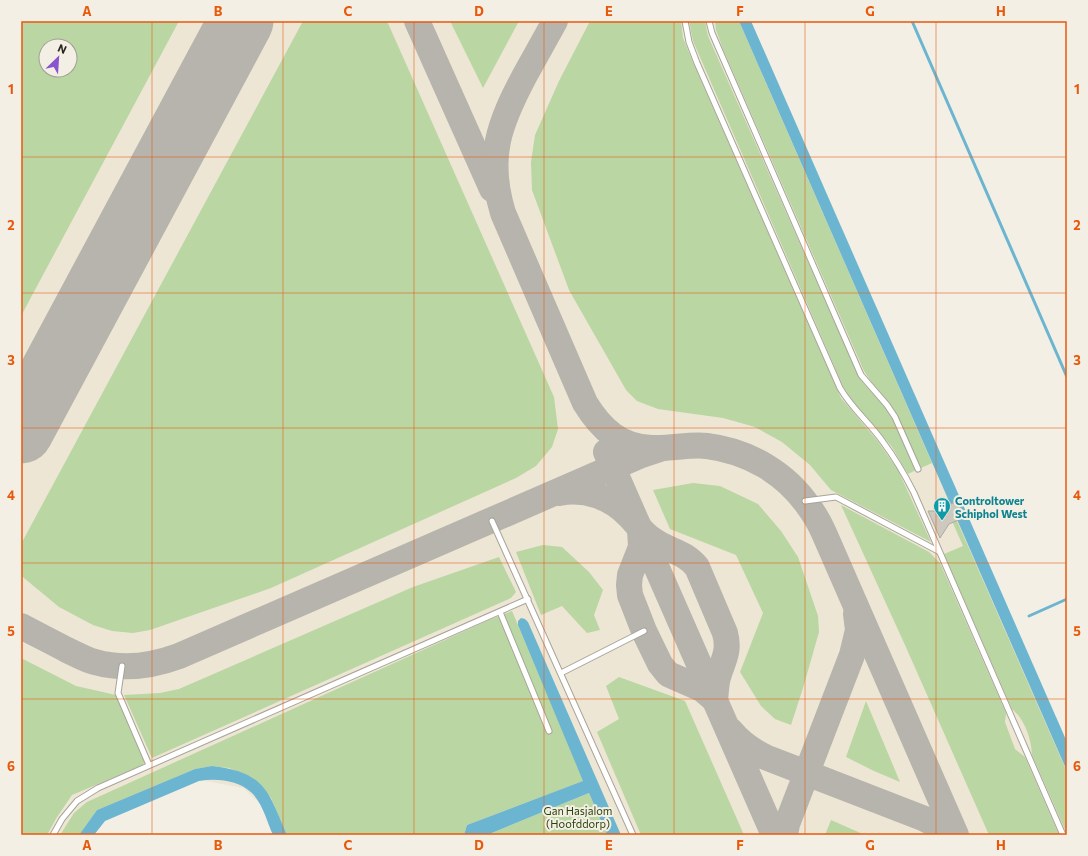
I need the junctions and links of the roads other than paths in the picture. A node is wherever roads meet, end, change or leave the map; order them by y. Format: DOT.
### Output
graph roads {
  1 [pos="685,21"];
  2 [pos="710,21"];
  3 [pos="918,469"];
  4 [pos="805,501"];
  5 [pos="492,520"];
  6 [pos="938,551"];
  7 [pos="528,599"];
  8 [pos="500,612"];
  9 [pos="644,631"];
  10 [pos="122,666"];
  11 [pos="561,673"];
  12 [pos="549,731"];
  13 [pos="149,765"];
  14 [pos="53,835"];
  15 [pos="633,835"];
  16 [pos="1063,835"];
  1 -- 6 [label="lane"];
  2 -- 3 [label="lane"];
  4 -- 6 [label="lane"];
  5 -- 7 [label="lane"];
  6 -- 16 [label="lane"];
  7 -- 8 [label="lane"];
  7 -- 11 [label="lane"];
  8 -- 12 [label="lane"];
  8 -- 13 [label="lane"];
  9 -- 11 [label="lane"];
  10 -- 13 [label="lane"];
  11 -- 15 [label="lane"];
  13 -- 14 [label="lane"];
}
